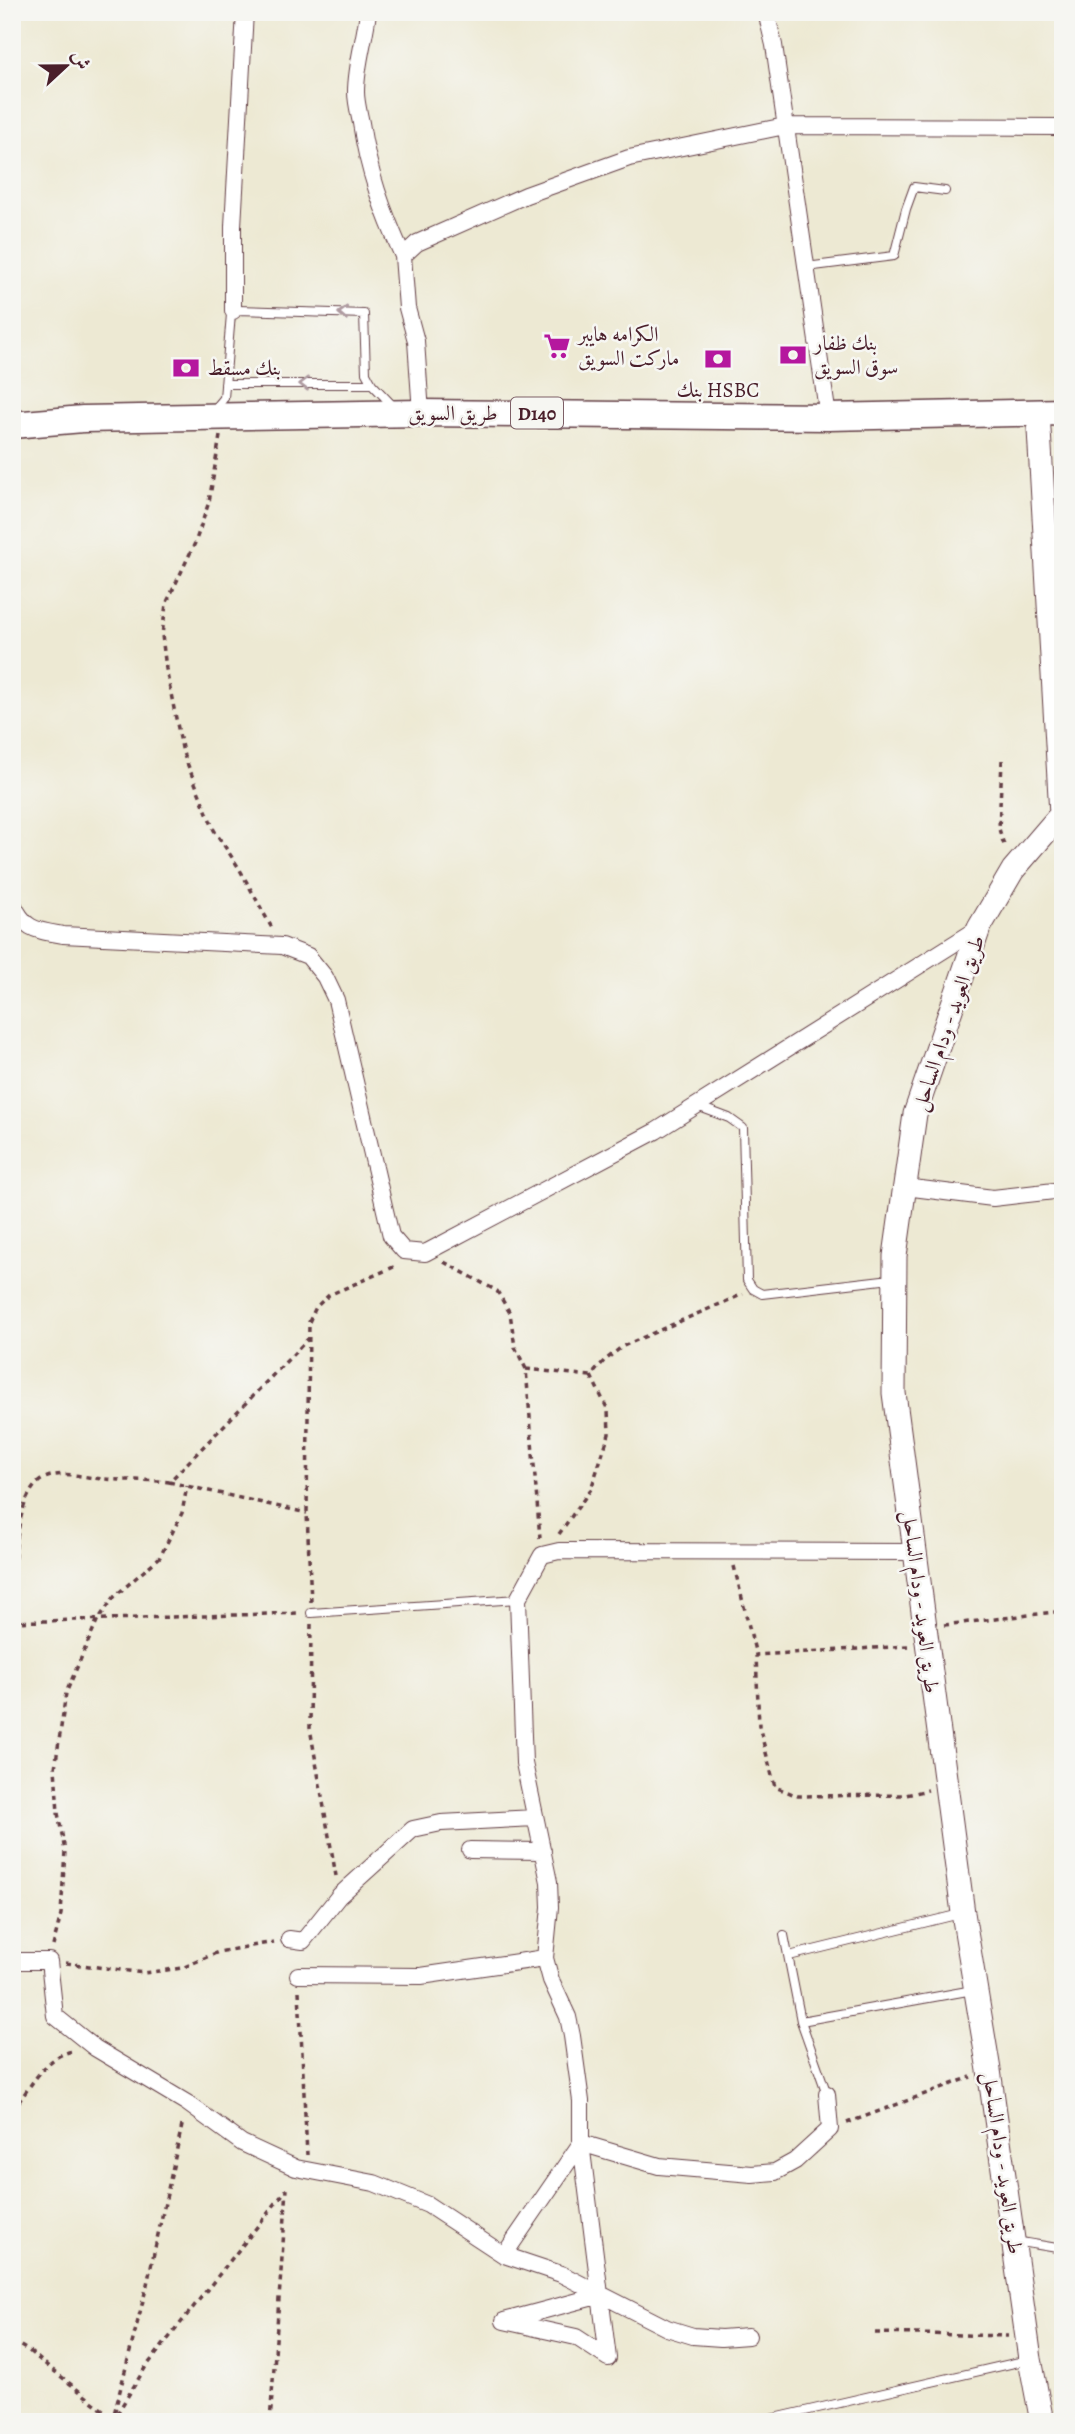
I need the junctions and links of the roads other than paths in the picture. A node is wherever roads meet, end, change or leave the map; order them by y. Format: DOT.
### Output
graph roads {
  1 [pos="245,12"];
  2 [pos="369,12"];
  3 [pos="766,12"];
  4 [pos="785,126"];
  5 [pos="1063,127"];
  6 [pos="945,191"];
  7 [pos="403,256"];
  8 [pos="806,267"];
  9 [pos="233,311"];
  10 [pos="225,384"];
  11 [pos="372,384"];
  12 [pos="371,407"];
  13 [pos="223,412"];
  14 [pos="1050,412"];
  15 [pos="410,413"];
  16 [pos="828,417"];
  17 [pos="12,425"];
  18 [pos="1062,813"];
  19 [pos="13,907"];
  20 [pos="979,928"];
  21 [pos="696,1106"];
  22 [pos="905,1186"];
  23 [pos="1063,1190"];
  24 [pos="894,1279"];
  25 [pos="915,1552"];
  26 [pos="518,1599"];
  27 [pos="311,1613"];
  28 [pos="535,1818"];
  29 [pos="470,1850"];
  30 [pos="543,1851"];
  31 [pos="963,1913"];
  32 [pos="784,1935"];
  33 [pos="289,1939"];
  34 [pos="789,1956"];
  35 [pos="545,1958"];
  36 [pos="12,1961"];
  37 [pos="298,1976"];
  38 [pos="976,1990"];
  39 [pos="802,2021"];
  40 [pos="827,2094"];
  41 [pos="581,2143"];
  42 [pos="1015,2241"];
  43 [pos="1063,2249"];
  44 [pos="504,2255"];
  45 [pos="601,2295"];
  46 [pos="748,2336"];
  47 [pos="1029,2348"];
  48 [pos="757,2422"];
  49 [pos="1042,2422"];
  1 -- 9 [label="street"];
  2 -- 7 [label="street"];
  3 -- 4 [label="street"];
  4 -- 5 [label="street"];
  4 -- 7 [label="street"];
  4 -- 8 [label="street"];
  6 -- 8 [label="lane"];
  7 -- 15 [label="street"];
  8 -- 16 [label="street"];
  9 -- 10 [label="lane"];
  11 -- 9 [label="lane, one-way"];
  11 -- 10 [label="lane, one-way"];
  10 -- 13 [label="lane"];
  11 -- 12 [label="lane"];
  11 -- 15 [label="lane"];
  12 -- 13 [label="main road, طريق السويق / D140"];
  12 -- 15 [label="main road, طريق السويق / D140"];
  13 -- 17 [label="main road, طريق السويق / D140"];
  14 -- 16 [label="main road, طريق السويق / D140"];
  14 -- 18 [label="main road, طريق العويد - ودام الساحل"];
  15 -- 16 [label="main road, طريق السويق / D140"];
  18 -- 20 [label="main road, طريق العويد - ودام الساحل"];
  19 -- 21 [label="street"];
  20 -- 21 [label="street"];
  20 -- 22 [label="main road, طريق العويد - ودام الساحل"];
  21 -- 24 [label="lane"];
  22 -- 23 [label="street"];
  22 -- 24 [label="main road, طريق العويد - ودام الساحل"];
  24 -- 25 [label="main road, طريق العويد - ودام الساحل"];
  25 -- 26 [label="street"];
  25 -- 31 [label="main road, طريق العويد - ودام الساحل"];
  26 -- 27 [label="lane"];
  26 -- 28 [label="street"];
  28 -- 30 [label="street"];
  28 -- 33 [label="street"];
  29 -- 30 [label="street"];
  30 -- 35 [label="street"];
  31 -- 34 [label="lane"];
  31 -- 38 [label="main road, طريق العويد - ودام الساحل"];
  32 -- 34 [label="lane"];
  34 -- 39 [label="lane"];
  35 -- 37 [label="street"];
  35 -- 41 [label="street"];
  36 -- 44 [label="street"];
  38 -- 39 [label="lane"];
  38 -- 42 [label="main road, طريق العويد - ودام الساحل"];
  39 -- 40 [label="lane"];
  40 -- 41 [label="street"];
  41 -- 44 [label="street"];
  41 -- 45 [label="street"];
  42 -- 43 [label="lane"];
  42 -- 47 [label="main road, طريق العويد - ودام الساحل"];
  44 -- 45 [label="street"];
  45 -- 45 [label="street"];
  45 -- 46 [label="street"];
  47 -- 48 [label="lane"];
  47 -- 49 [label="main road, طريق العويد - ودام الساحل"];
}
